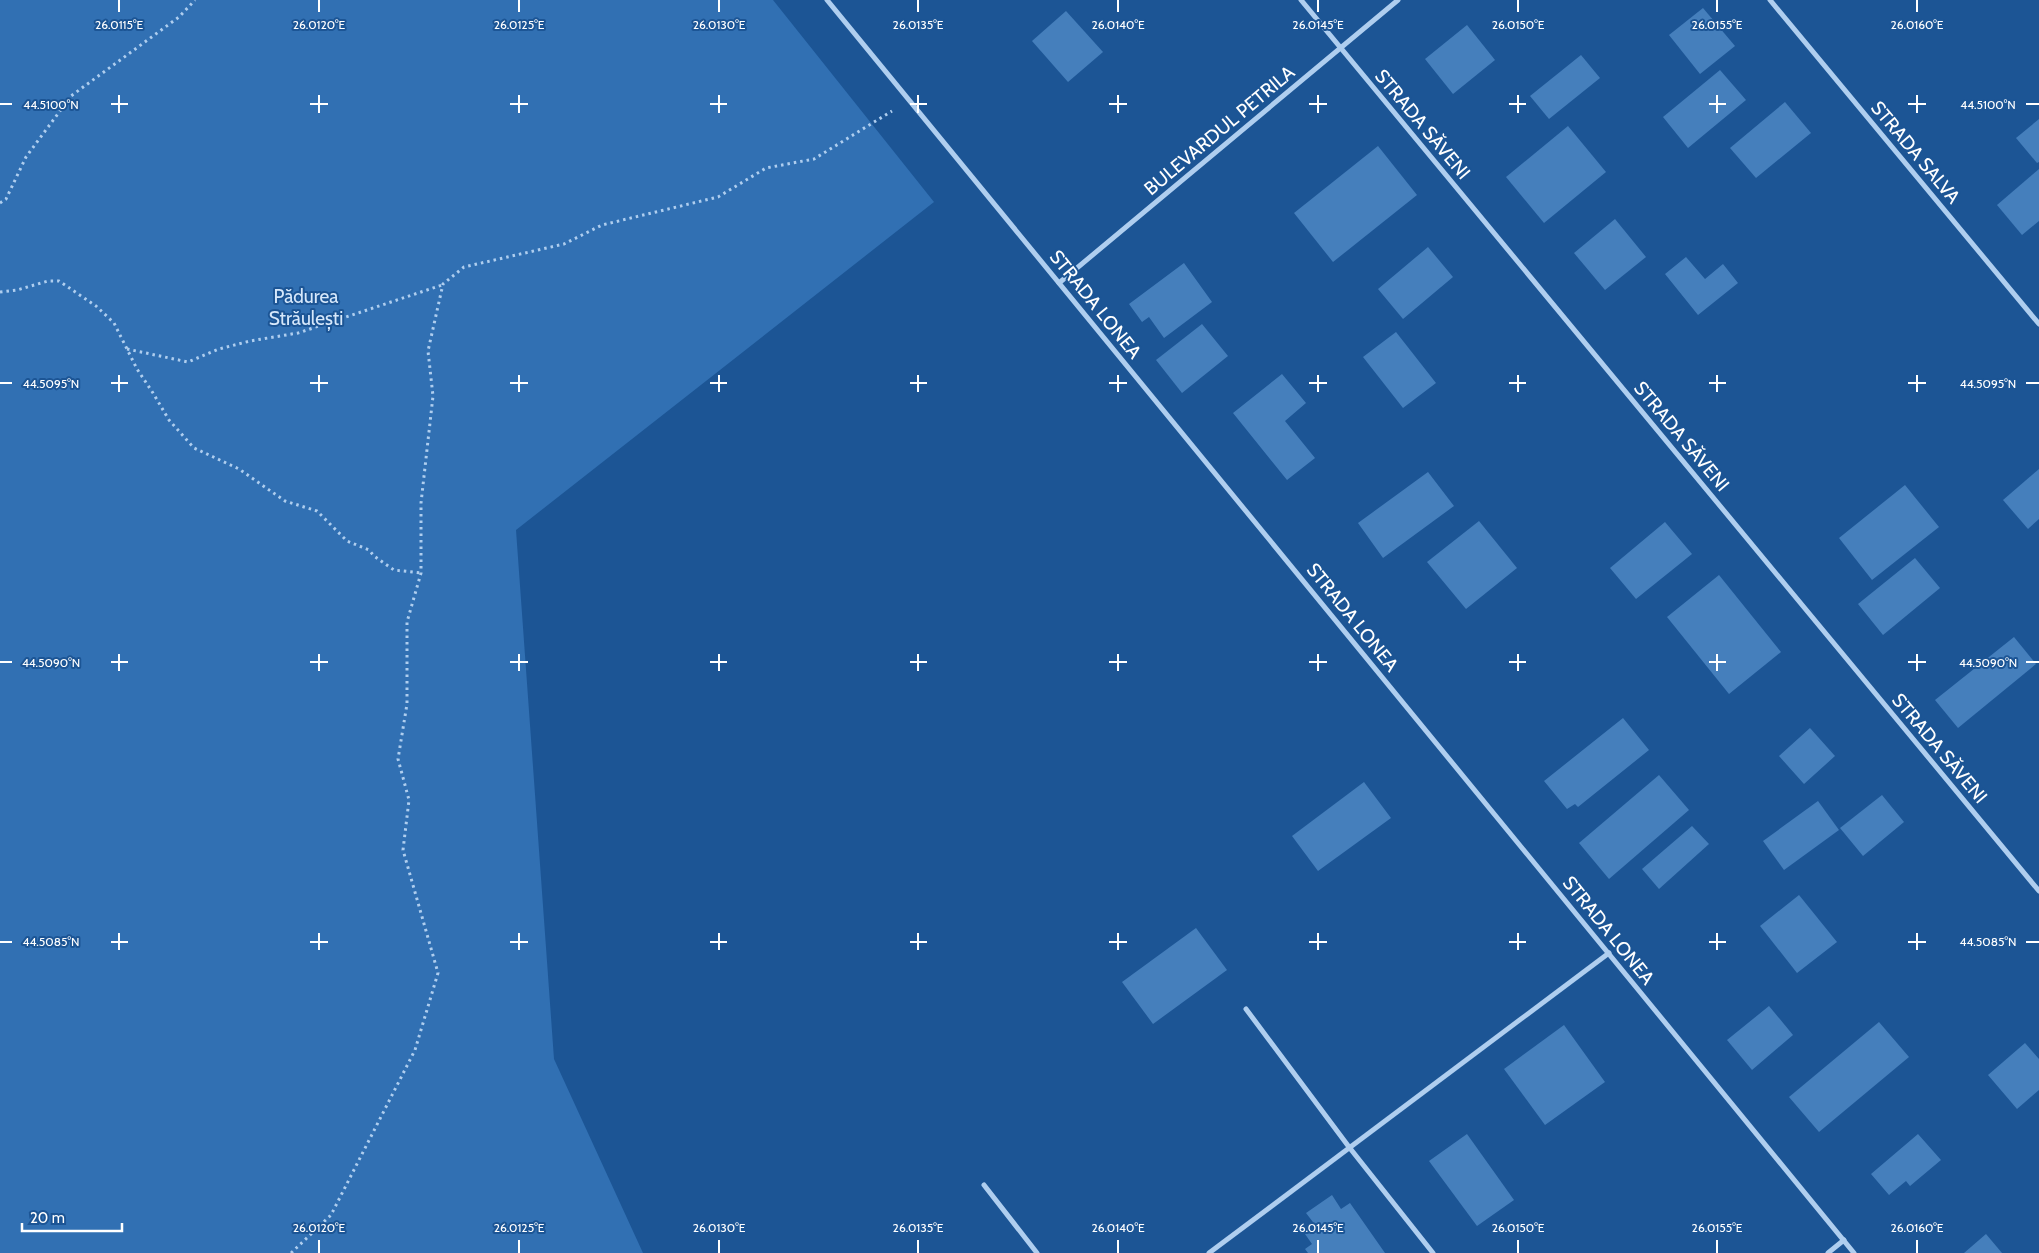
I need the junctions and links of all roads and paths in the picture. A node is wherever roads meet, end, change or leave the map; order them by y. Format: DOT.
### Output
graph roads {
  1 [pos="195,0"];
  2 [pos="828,0"];
  3 [pos="1301,0"];
  4 [pos="1398,0"];
  5 [pos="1770,0"];
  6 [pos="1341,48"];
  7 [pos="909,100"];
  8 [pos="0,204"];
  9 [pos="1059,283"];
  10 [pos="443,284"];
  11 [pos="0,292"];
  12 [pos="2039,324"];
  13 [pos="127,349"];
  14 [pos="421,573"];
  15 [pos="2039,891"];
  16 [pos="1609,953"];
  17 [pos="1246,1009"];
  18 [pos="1349,1147"];
  19 [pos="984,1184"];
  20 [pos="1844,1240"];
  21 [pos="290,1253"];
  22 [pos="1036,1253"];
  23 [pos="1209,1253"];
  24 [pos="1433,1253"];
  25 [pos="1828,1253"];
  26 [pos="1854,1253"];
  1 -- 8 [label="path"];
  2 -- 7 [label="street, STRADA LONEA"];
  3 -- 6 [label="street, STRADA SĂVENI"];
  4 -- 6 [label="street, BULEVARDUL PETRILA"];
  5 -- 12 [label="street, STRADA SALVA"];
  6 -- 9 [label="street, BULEVARDUL PETRILA"];
  6 -- 15 [label="street, STRADA SĂVENI"];
  7 -- 9 [label="street, STRADA LONEA"];
  7 -- 10 [label="path"];
  9 -- 16 [label="street, STRADA LONEA"];
  10 -- 13 [label="path"];
  10 -- 14 [label="path"];
  11 -- 13 [label="path"];
  13 -- 14 [label="path"];
  14 -- 21 [label="path"];
  16 -- 18 [label="street"];
  16 -- 20 [label="street, STRADA LONEA"];
  17 -- 18 [label="street"];
  18 -- 23 [label="street"];
  18 -- 24 [label="street"];
  19 -- 22 [label="street"];
  20 -- 25 [label="street"];
  20 -- 26 [label="street, STRADA LONEA"];
}
